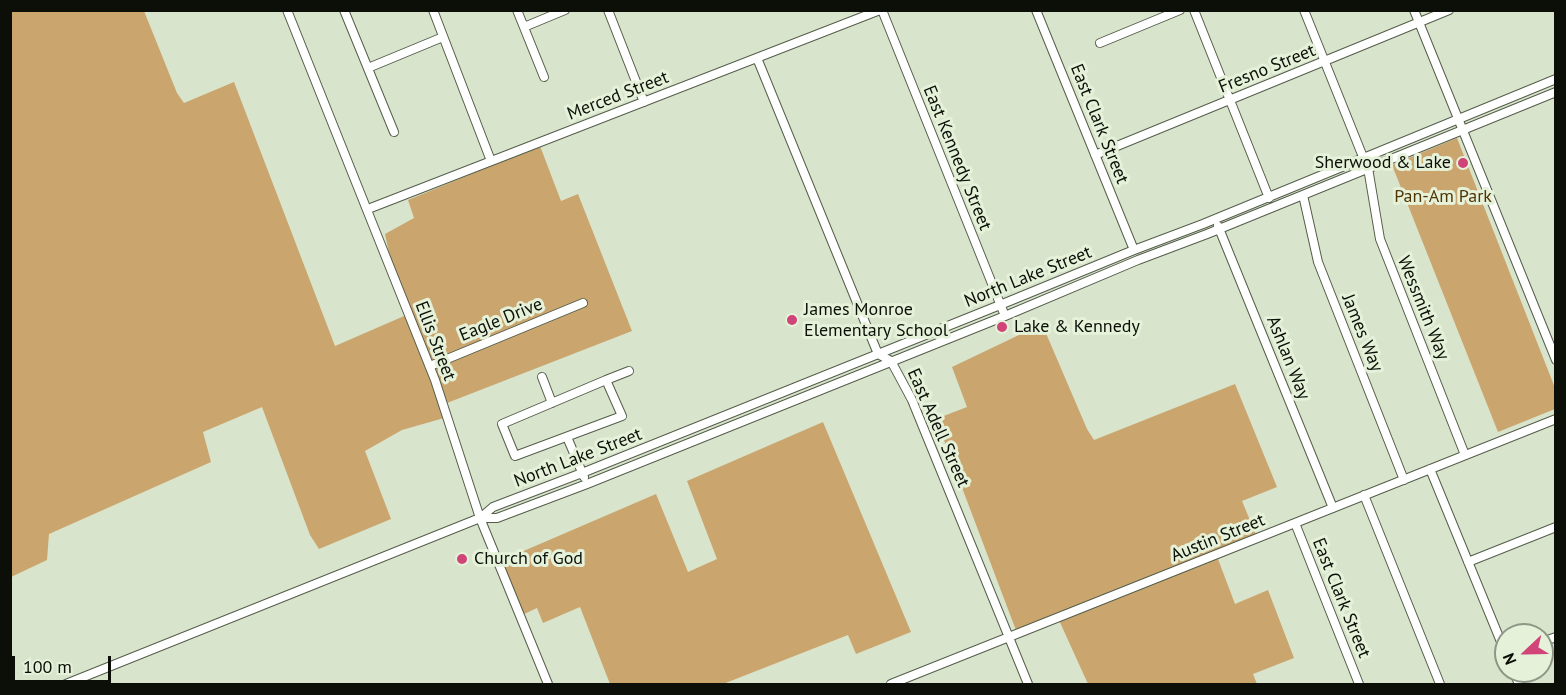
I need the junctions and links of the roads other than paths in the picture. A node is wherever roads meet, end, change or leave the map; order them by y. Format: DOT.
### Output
graph roads {
  1 [pos="287,10"];
  2 [pos="344,10"];
  3 [pos="433,10"];
  4 [pos="517,10"];
  5 [pos="565,10"];
  6 [pos="608,10"];
  7 [pos="881,10"];
  8 [pos="1036,10"];
  9 [pos="1180,10"];
  10 [pos="1194,10"];
  11 [pos="1304,10"];
  12 [pos="1414,10"];
  13 [pos="1449,10"];
  14 [pos="1419,23"];
  15 [pos="524,27"];
  16 [pos="443,37"];
  17 [pos="1100,43"];
  18 [pos="757,58"];
  19 [pos="1325,61"];
  20 [pos="368,68"];
  21 [pos="544,77"];
  22 [pos="1556,79"];
  23 [pos="1556,92"];
  24 [pos="1230,100"];
  25 [pos="644,102"];
  26 [pos="1459,120"];
  27 [pos="1464,130"];
  28 [pos="394,132"];
  29 [pos="1095,155"];
  30 [pos="1363,157"];
  31 [pos="491,161"];
  32 [pos="1368,168"];
  33 [pos="1303,195"];
  34 [pos="1268,196"];
  35 [pos="1273,206"];
  36 [pos="368,209"];
  37 [pos="1215,219"];
  38 [pos="1220,229"];
  39 [pos="1134,250"];
  40 [pos="583,303"];
  41 [pos="1000,305"];
  42 [pos="1005,316"];
  43 [pos="878,354"];
  44 [pos="1556,360"];
  45 [pos="891,361"];
  46 [pos="430,366"];
  47 [pos="629,371"];
  48 [pos="542,377"];
  49 [pos="606,380"];
  50 [pos="777,395"];
  51 [pos="792,401"];
  52 [pos="552,403"];
  53 [pos="1556,419"];
  54 [pos="567,437"];
  55 [pos="1465,455"];
  56 [pos="1430,469"];
  57 [pos="582,474"];
  58 [pos="1404,480"];
  59 [pos="587,484"];
  60 [pos="1364,495"];
  61 [pos="1333,508"];
  62 [pos="480,518"];
  63 [pos="1295,523"];
  64 [pos="1556,527"];
  65 [pos="1468,562"];
  66 [pos="1494,625"];
  67 [pos="1009,638"];
  68 [pos="66,684"];
  69 [pos="548,684"];
  70 [pos="891,684"];
  71 [pos="1028,684"];
  72 [pos="1359,684"];
  73 [pos="1440,684"];
  1 -- 36 [label="street, Ellis Street"];
  2 -- 20 [label="street"];
  3 -- 16 [label="street"];
  4 -- 15 [label="street"];
  5 -- 15 [label="street"];
  6 -- 25 [label="street"];
  7 -- 18 [label="street, Merced Street"];
  7 -- 41 [label="street, East Kennedy Street"];
  8 -- 29 [label="street, East Clark Street"];
  9 -- 17 [label="street"];
  10 -- 24 [label="street"];
  11 -- 19 [label="street"];
  12 -- 14 [label="street"];
  13 -- 14 [label="street, Fresno Street"];
  14 -- 19 [label="street, Fresno Street"];
  14 -- 26 [label="street"];
  15 -- 21 [label="street"];
  16 -- 20 [label="street"];
  16 -- 31 [label="street"];
  18 -- 25 [label="street, Merced Street"];
  18 -- 43 [label="street"];
  19 -- 24 [label="street, Fresno Street"];
  19 -- 30 [label="street"];
  20 -- 28 [label="street"];
  22 -- 26 [label="street, North Lake Street"];
  23 -- 27 [label="street, North Lake Street"];
  24 -- 29 [label="street, Fresno Street"];
  24 -- 34 [label="street"];
  25 -- 31 [label="street, Merced Street"];
  26 -- 27 [label="street"];
  26 -- 30 [label="street, North Lake Street"];
  27 -- 32 [label="street, North Lake Street"];
  27 -- 44 [label="street"];
  29 -- 39 [label="street, East Clark Street"];
  30 -- 34 [label="street, North Lake Street"];
  31 -- 36 [label="street, Merced Street"];
  32 -- 33 [label="street, North Lake Street"];
  32 -- 55 [label="street, Wessmith Way"];
  33 -- 35 [label="street, North Lake Street"];
  33 -- 58 [label="street, James Way"];
  34 -- 35 [label="street"];
  34 -- 37 [label="street, North Lake Street"];
  35 -- 38 [label="street, North Lake Street"];
  36 -- 46 [label="street, Ellis Street"];
  37 -- 38 [label="street, Ashlan Way"];
  37 -- 39 [label="street, North Lake Street"];
  38 -- 42 [label="street, North Lake Street"];
  38 -- 61 [label="street, Ashlan Way"];
  39 -- 41 [label="street, North Lake Street"];
  40 -- 46 [label="street, Eagle Drive"];
  41 -- 42 [label="street, East Kennedy Street"];
  41 -- 43 [label="street, North Lake Street"];
  42 -- 45 [label="street, North Lake Street"];
  43 -- 45 [label="street, East Adell Street"];
  43 -- 50 [label="street, North Lake Street"];
  45 -- 51 [label="street, North Lake Street"];
  45 -- 67 [label="street, East Adell Street"];
  46 -- 62 [label="street, Ellis Street"];
  47 -- 49 [label="street"];
  48 -- 52 [label="street"];
  49 -- 52 [label="street"];
  49 -- 54 [label="street"];
  50 -- 51 [label="street"];
  50 -- 57 [label="street, North Lake Street"];
  51 -- 59 [label="street, North Lake Street"];
  52 -- 54 [label="street"];
  53 -- 55 [label="street, Austin Street"];
  54 -- 57 [label="street"];
  55 -- 56 [label="street, Austin Street"];
  56 -- 58 [label="street, Austin Street"];
  56 -- 65 [label="street"];
  57 -- 59 [label="street"];
  57 -- 62 [label="street, North Lake Street"];
  58 -- 60 [label="street, Austin Street"];
  59 -- 62 [label="street, North Lake Street"];
  60 -- 61 [label="street, Austin Street"];
  60 -- 73 [label="street"];
  61 -- 63 [label="street, Austin Street"];
  62 -- 68 [label="street, North Lake Street"];
  62 -- 69 [label="street, Ellis Street"];
  63 -- 67 [label="street, Austin Street"];
  63 -- 72 [label="street, East Clark Street"];
  64 -- 65 [label="street"];
  65 -- 66 [label="street"];
  67 -- 70 [label="street, Austin Street"];
  67 -- 71 [label="street, East Adell Street"];
}
